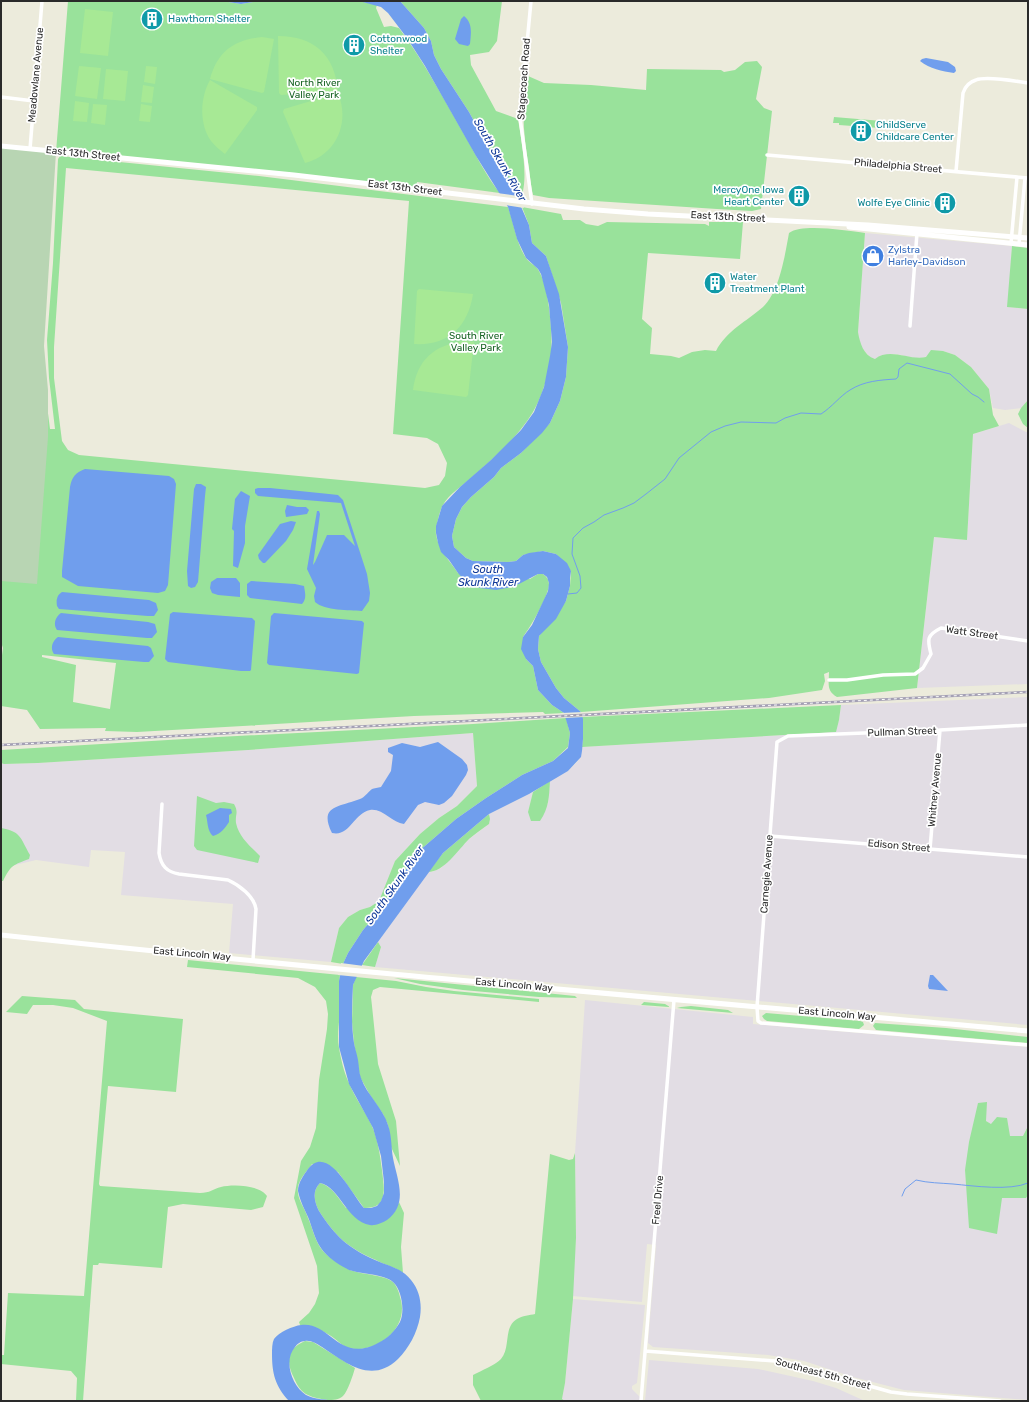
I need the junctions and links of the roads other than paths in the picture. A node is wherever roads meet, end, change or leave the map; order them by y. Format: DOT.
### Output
graph roads {
  1 [pos="42,1"];
  2 [pos="531,1"];
  3 [pos="1028,83"];
  4 [pos="1,97"];
  5 [pos="34,101"];
  6 [pos="1,146"];
  7 [pos="30,149"];
  8 [pos="767,155"];
  9 [pos="956,171"];
  10 [pos="1017,177"];
  11 [pos="1026,178"];
  12 [pos="532,204"];
  13 [pos="918,232"];
  14 [pos="1012,236"];
  15 [pos="1020,237"];
  16 [pos="1028,238"];
  17 [pos="1011,243"];
  18 [pos="1020,244"];
  19 [pos="1028,245"];
  20 [pos="910,326"];
  21 [pos="1028,641"];
  22 [pos="829,680"];
  23 [pos="1028,725"];
  24 [pos="940,730"];
  25 [pos="777,742"];
  26 [pos="162,804"];
  27 [pos="770,836"];
  28 [pos="930,849"];
  29 [pos="1028,857"];
  30 [pos="1,935"];
  31 [pos="253,960"];
  32 [pos="674,1000"];
  33 [pos="757,1007"];
  34 [pos="1028,1031"];
  35 [pos="1028,1045"];
  36 [pos="645,1351"];
  37 [pos="641,1401"];
  38 [pos="1000,1401"];
  1 -- 5 [label="street, Meadowlane Avenue"];
  2 -- 12 [label="street, Stagecoach Road"];
  3 -- 9 [label="street"];
  4 -- 5 [label="street"];
  5 -- 7 [label="street, Meadowlane Avenue"];
  6 -- 7 [label="main road, East 13th Street"];
  7 -- 12 [label="main road, East 13th Street"];
  8 -- 9 [label="street, Philadelphia Street"];
  9 -- 10 [label="street, Philadelphia Street"];
  10 -- 11 [label="street, Philadelphia Street"];
  10 -- 14 [label="street"];
  11 -- 15 [label="street"];
  12 -- 13 [label="main road, East 13th Street"];
  13 -- 14 [label="main road, East 13th Street"];
  13 -- 17 [label="main road, East 13th Street"];
  13 -- 20 [label="street"];
  14 -- 15 [label="main road, East 13th Street"];
  14 -- 17 [label="street"];
  15 -- 16 [label="main road, East 13th Street"];
  15 -- 18 [label="street"];
  17 -- 18 [label="main road, East 13th Street"];
  18 -- 19 [label="main road, East 13th Street"];
  21 -- 22 [label="street, Watt Street"];
  23 -- 24 [label="street, Pullman Street"];
  24 -- 25 [label="street, Pullman Street"];
  24 -- 28 [label="street, Whitney Avenue"];
  25 -- 27 [label="street, Carnegie Avenue"];
  26 -- 31 [label="street"];
  27 -- 28 [label="street, Edison Street"];
  27 -- 33 [label="street, Carnegie Avenue"];
  28 -- 29 [label="street, Edison Street"];
  30 -- 31 [label="main road, East Lincoln Way"];
  31 -- 32 [label="main road, East Lincoln Way"];
  32 -- 33 [label="main road, East Lincoln Way"];
  32 -- 36 [label="street, Freel Drive"];
  33 -- 34 [label="main road, East Lincoln Way"];
  33 -- 35 [label="street"];
  36 -- 37 [label="street, Freel Drive"];
  36 -- 38 [label="street, Southeast 5th Street"];
}
